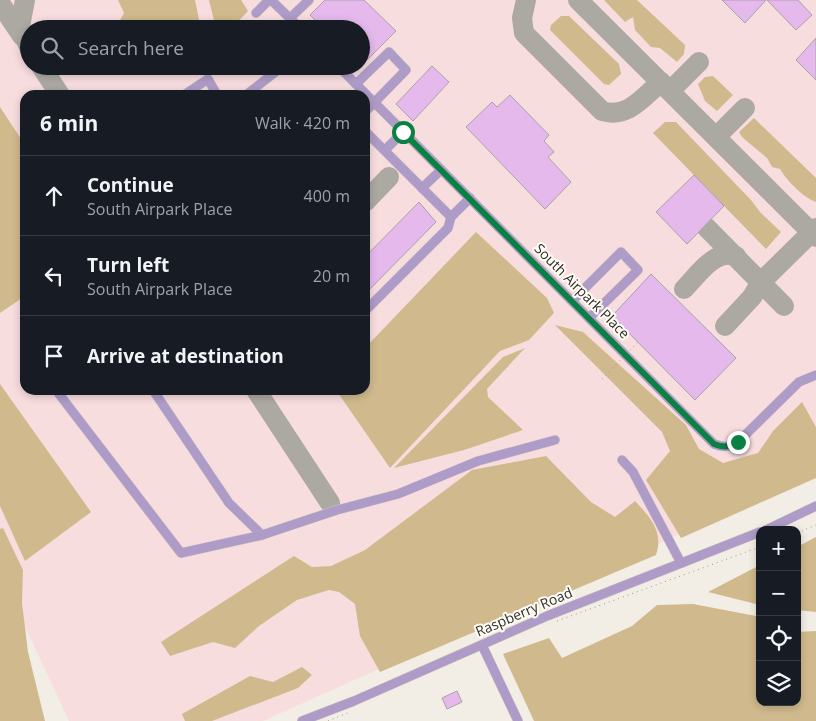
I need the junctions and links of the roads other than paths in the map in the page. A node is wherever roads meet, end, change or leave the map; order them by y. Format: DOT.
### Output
graph roads {
  1 [pos="270,0"];
  2 [pos="285,0"];
  3 [pos="309,0"];
  4 [pos="278,7"];
  5 [pos="256,14"];
  6 [pos="290,18"];
  7 [pos="370,70"];
  8 [pos="272,75"];
  9 [pos="347,75"];
  10 [pos="365,75"];
  11 [pos="356,84"];
  12 [pos="192,90"];
  13 [pos="215,90"];
  14 [pos="253,90"];
  15 [pos="362,90"];
  16 [pos="370,98"];
  17 [pos="374,102"];
  18 [pos="370,106"];
  19 [pos="403,132"];
  20 [pos="370,136"];
  21 [pos="384,150"];
  22 [pos="441,170"];
  23 [pos="422,188"];
  24 [pos="470,198"];
  25 [pos="450,216"];
  26 [pos="572,301"];
  27 [pos="370,306"];
  28 [pos="589,318"];
  29 [pos="816,375"];
  30 [pos="60,395"];
  31 [pos="156,395"];
  32 [pos="555,440"];
  33 [pos="622,460"];
  34 [pos="816,506"];
  35 [pos="774,526"];
  36 [pos="756,534"];
  37 [pos="262,535"];
  38 [pos="681,563"];
  39 [pos="482,645"];
  40 [pos="302,721"];
  41 [pos="518,721"];
  1 -- 4 [label="street"];
  1 -- 5 [label="street"];
  2 -- 4 [label="street"];
  3 -- 6 [label="street"];
  4 -- 6 [label="street"];
  7 -- 17 [label="street"];
  8 -- 14 [label="street"];
  9 -- 11 [label="street, South Airpark Place"];
  10 -- 11 [label="street"];
  11 -- 15 [label="street, South Airpark Place"];
  12 -- 13 [label="street"];
  16 -- 17 [label="street, South Airpark Place"];
  17 -- 18 [label="street"];
  17 -- 19 [label="street, South Airpark Place"];
  19 -- 21 [label="street"];
  19 -- 22 [label="street, South Airpark Place"];
  20 -- 21 [label="street"];
  21 -- 23 [label="street"];
  22 -- 23 [label="street"];
  22 -- 24 [label="street, South Airpark Place"];
  23 -- 25 [label="street"];
  24 -- 25 [label="street"];
  24 -- 26 [label="street, South Airpark Place"];
  25 -- 27 [label="street"];
  26 -- 28 [label="street, South Airpark Place"];
  26 -- 28 [label="street"];
  28 -- 29 [label="street, South Airpark Place"];
  30 -- 37 [label="street"];
  31 -- 37 [label="street"];
  32 -- 37 [label="street"];
  33 -- 38 [label="street"];
  34 -- 35 [label="street"];
  36 -- 38 [label="street, Raspberry Road"];
  38 -- 39 [label="street, Raspberry Road"];
  39 -- 40 [label="street, Raspberry Road"];
  39 -- 41 [label="street"];
}
